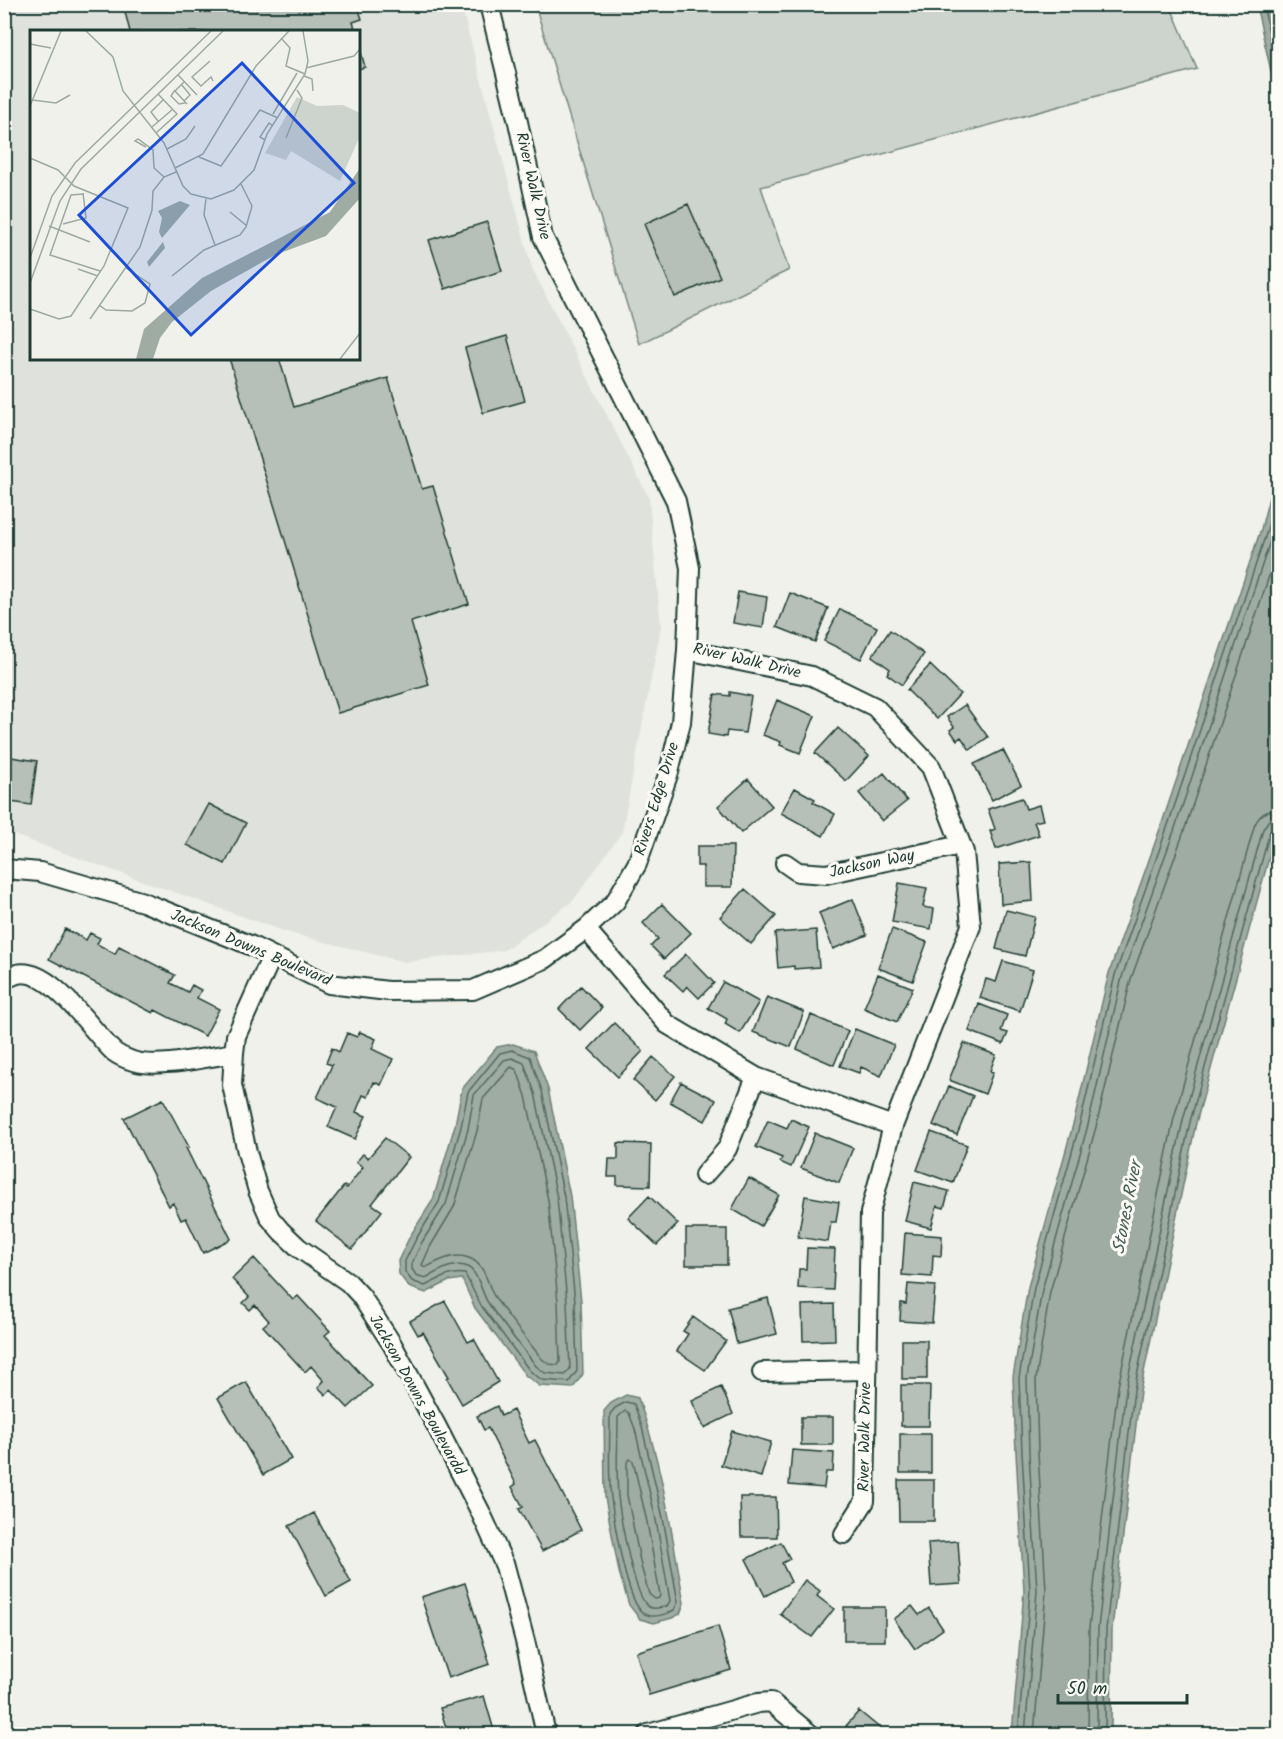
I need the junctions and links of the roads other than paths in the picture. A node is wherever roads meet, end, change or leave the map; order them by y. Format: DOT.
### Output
graph roads {
  1 [pos="489,4"];
  2 [pos="687,650"];
  3 [pos="961,844"];
  4 [pos="785,863"];
  5 [pos="4,869"];
  6 [pos="586,929"];
  7 [pos="272,956"];
  8 [pos="4,980"];
  9 [pos="234,1053"];
  10 [pos="756,1077"];
  11 [pos="893,1126"];
  12 [pos="704,1175"];
  13 [pos="866,1370"];
  14 [pos="762,1372"];
  15 [pos="844,1534"];
  16 [pos="546,1734"];
  17 [pos="648,1734"];
  18 [pos="810,1734"];
  1 -- 2 [label="street, River Walk Drive"];
  2 -- 3 [label="street, River Walk Drive"];
  2 -- 6 [label="street, Rivers Edge Drive"];
  3 -- 4 [label="street, Jackson Way"];
  3 -- 11 [label="street, River Walk Drive"];
  5 -- 7 [label="street, Jackson Downs Boulevard"];
  6 -- 7 [label="street, Jackson Downs Boulevard"];
  6 -- 10 [label="street"];
  7 -- 9 [label="street, Jackson Downs Boulevardd"];
  8 -- 9 [label="street"];
  9 -- 16 [label="street, Jackson Downs Boulevardd"];
  10 -- 11 [label="street"];
  10 -- 12 [label="street"];
  11 -- 13 [label="street"];
  13 -- 14 [label="street"];
  13 -- 15 [label="street, River Walk Drive"];
  17 -- 18 [label="street"];
}
